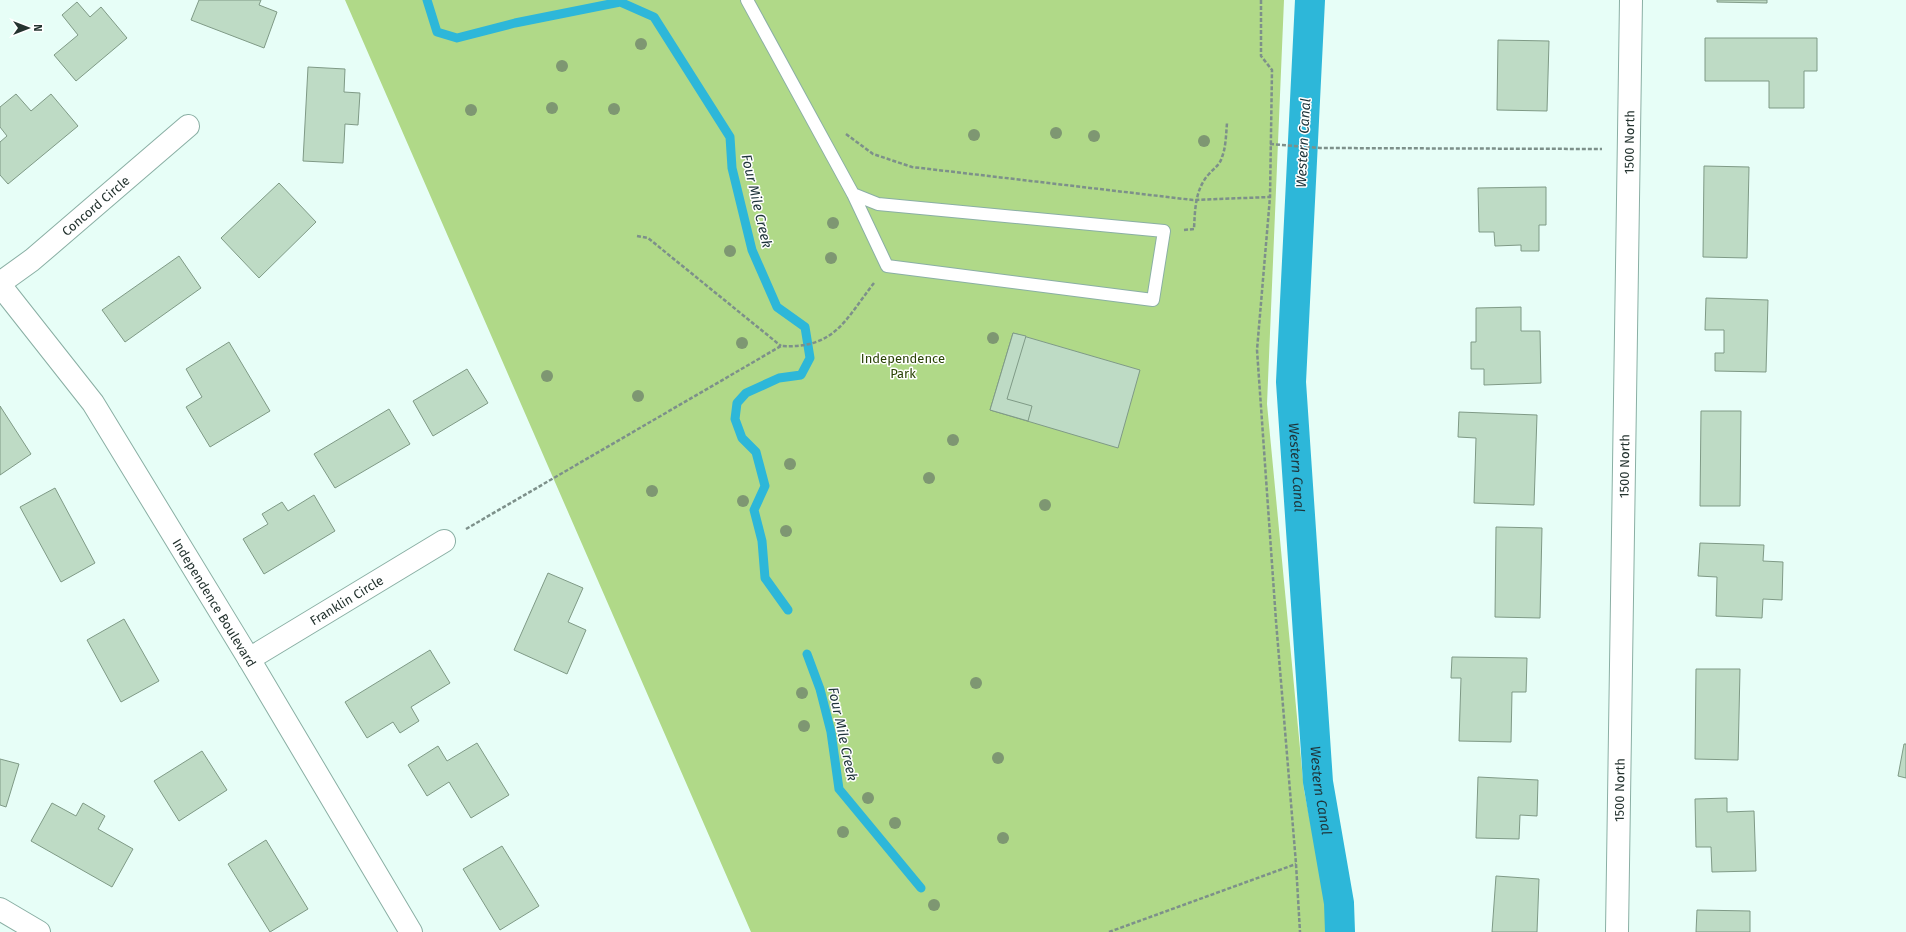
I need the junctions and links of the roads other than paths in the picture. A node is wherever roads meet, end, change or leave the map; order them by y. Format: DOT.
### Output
graph roads {
  1 [pos="747,0"];
  2 [pos="1631,0"];
  3 [pos="188,126"];
  4 [pos="853,194"];
  5 [pos="0,284"];
  6 [pos="444,541"];
  7 [pos="249,660"];
  8 [pos="0,909"];
  9 [pos="39,932"];
  10 [pos="411,932"];
  11 [pos="1616,932"];
  1 -- 4 [label="lane"];
  2 -- 11 [label="street, 1500 North"];
  3 -- 5 [label="street, Concord Circle"];
  4 -- 4 [label="lane"];
  5 -- 7 [label="street, Independence Boulevard"];
  6 -- 7 [label="street, Franklin Circle"];
  7 -- 10 [label="street, Independence Boulevard"];
  8 -- 9 [label="street"];
}
